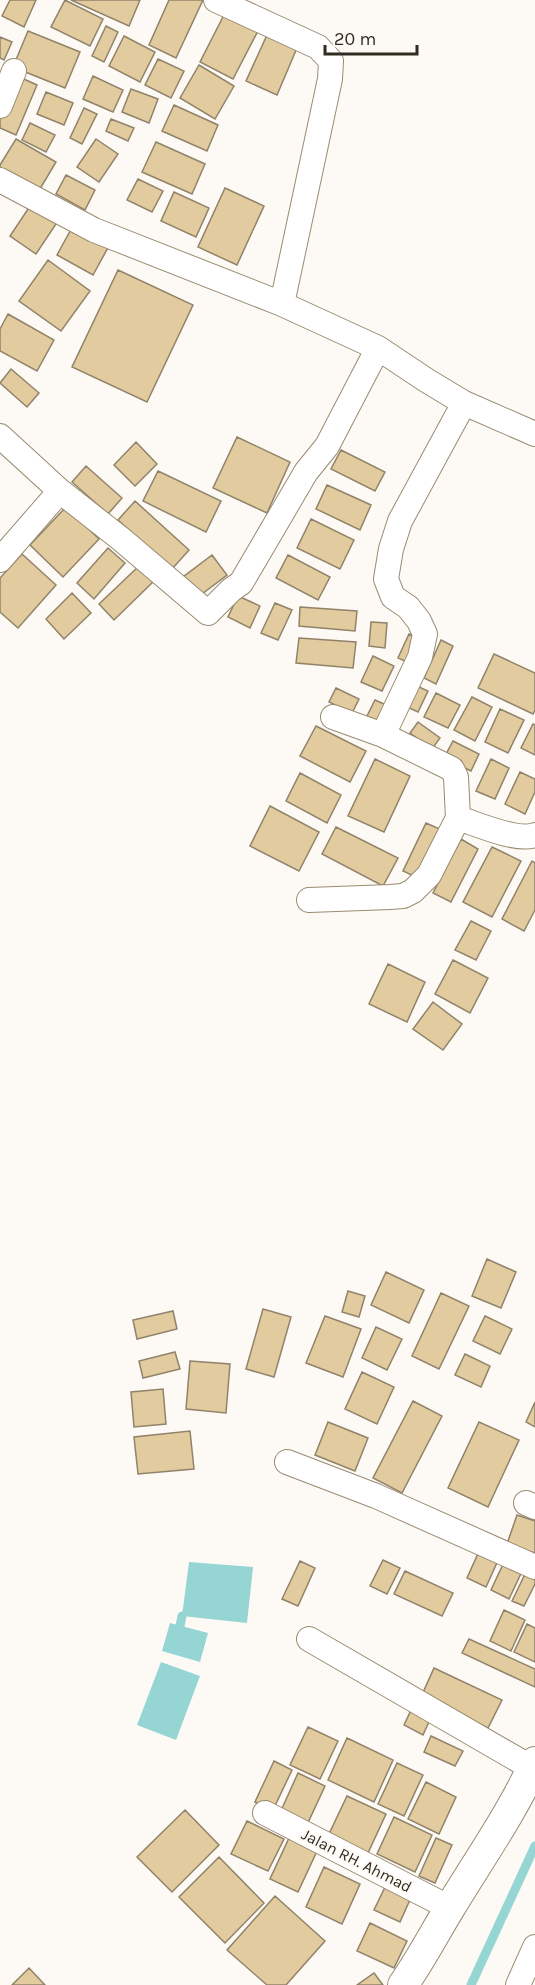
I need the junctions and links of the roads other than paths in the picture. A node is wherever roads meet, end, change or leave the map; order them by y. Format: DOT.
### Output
graph roads {
  1 [pos="216,0"];
  2 [pos="14,71"];
  3 [pos="0,106"];
  4 [pos="0,180"];
  5 [pos="282,304"];
  6 [pos="378,348"];
  7 [pos="464,403"];
  8 [pos="535,434"];
  9 [pos="0,436"];
  10 [pos="60,491"];
  11 [pos="0,560"];
  12 [pos="333,717"];
  13 [pos="383,735"];
  14 [pos="458,818"];
  15 [pos="535,835"];
  16 [pos="309,900"];
  17 [pos="286,1462"];
  18 [pos="535,1567"];
  19 [pos="309,1639"];
  20 [pos="533,1772"];
  21 [pos="265,1813"];
  22 [pos="450,1908"];
  23 [pos="535,1947"];
  24 [pos="403,1985"];
  25 [pos="518,1985"];
  1 -- 5 [label="street"];
  2 -- 3 [label="street"];
  4 -- 5 [label="street"];
  5 -- 6 [label="street"];
  6 -- 7 [label="street"];
  6 -- 10 [label="street"];
  7 -- 8 [label="street"];
  7 -- 13 [label="street"];
  9 -- 10 [label="street"];
  10 -- 11 [label="street"];
  12 -- 13 [label="street"];
  13 -- 14 [label="street"];
  14 -- 15 [label="street"];
  14 -- 16 [label="street"];
  17 -- 18 [label="street"];
  19 -- 20 [label="street"];
  20 -- 22 [label="street"];
  21 -- 22 [label="street, Jalan RH. Ahmad"];
  22 -- 24 [label="street"];
  23 -- 25 [label="street"];
}
